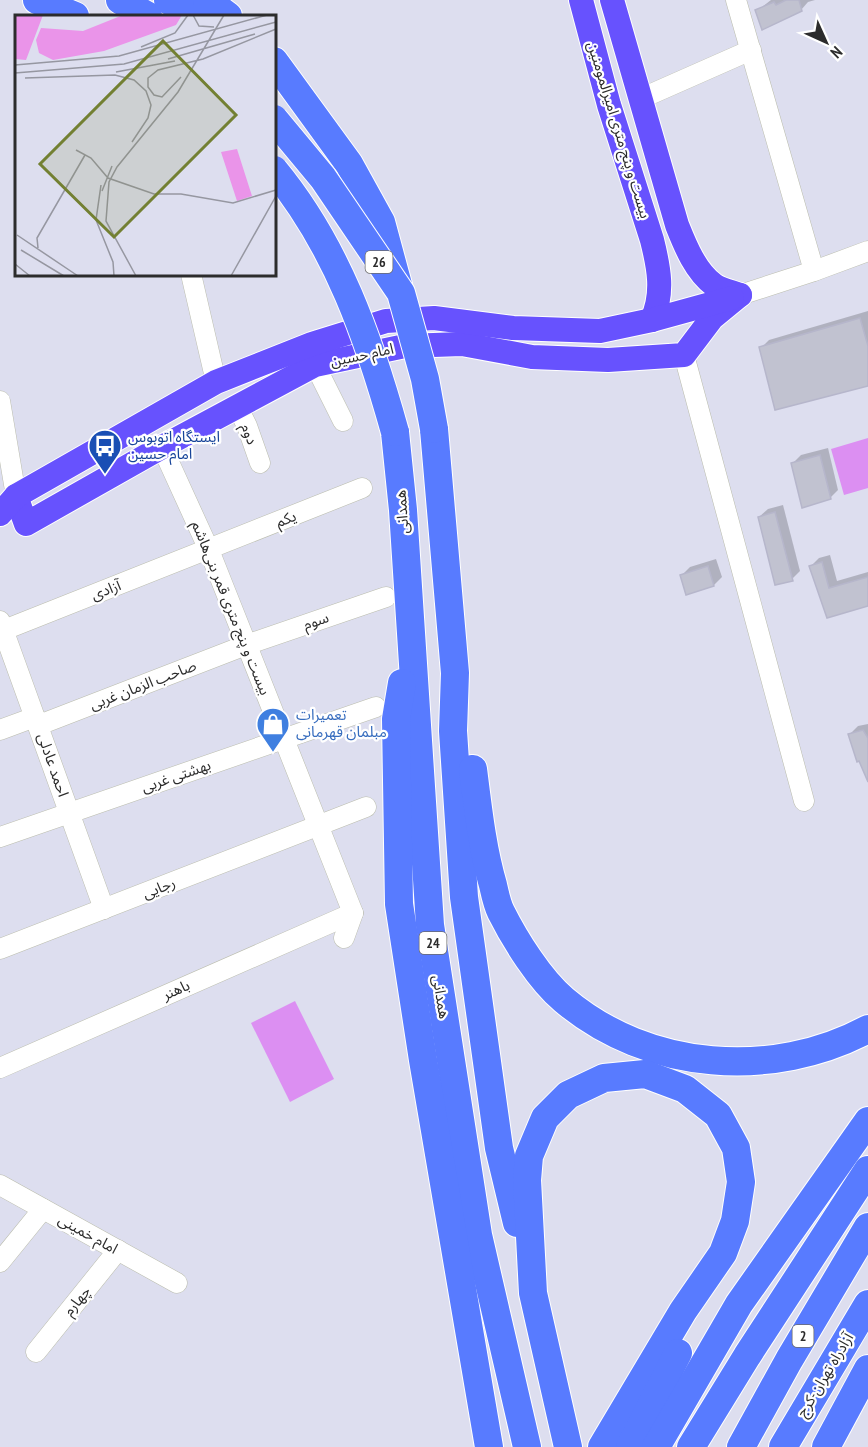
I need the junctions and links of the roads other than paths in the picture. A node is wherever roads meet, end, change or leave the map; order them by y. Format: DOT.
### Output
graph roads {
  1 [pos="37,0"];
  2 [pos="120,0"];
  3 [pos="168,0"];
  4 [pos="207,0"];
  5 [pos="581,0"];
  6 [pos="612,0"];
  7 [pos="736,0"];
  8 [pos="73,15"];
  9 [pos="146,15"];
  10 [pos="192,15"];
  11 [pos="227,15"];
  12 [pos="751,50"];
  13 [pos="276,64"];
  14 [pos="276,81"];
  15 [pos="640,99"];
  16 [pos="609,105"];
  17 [pos="312,111"];
  18 [pos="276,121"];
  19 [pos="276,172"];
  20 [pos="685,244"];
  21 [pos="868,251"];
  22 [pos="657,261"];
  23 [pos="814,272"];
  24 [pos="191,276"];
  25 [pos="401,293"];
  26 [pos="740,295"];
  27 [pos="652,320"];
  28 [pos="684,355"];
  29 [pos="315,365"];
  30 [pos="216,382"];
  31 [pos="0,400"];
  32 [pos="237,406"];
  33 [pos="343,421"];
  34 [pos="434,429"];
  35 [pos="162,447"];
  36 [pos="260,463"];
  37 [pos="362,488"];
  38 [pos="16,496"];
  39 [pos="0,514"];
  40 [pos="209,550"];
  41 [pos="386,597"];
  42 [pos="2,625"];
  43 [pos="410,633"];
  44 [pos="246,645"];
  45 [pos="455,673"];
  46 [pos="376,707"];
  47 [pos="37,721"];
  48 [pos="0,730"];
  49 [pos="283,740"];
  50 [pos="804,801"];
  51 [pos="366,807"];
  52 [pos="69,813"];
  53 [pos="317,826"];
  54 [pos="0,837"];
  55 [pos="104,909"];
  56 [pos="353,913"];
  57 [pos="344,938"];
  58 [pos="0,949"];
  59 [pos="868,1029"];
  60 [pos="0,1068"];
  61 [pos="868,1121"];
  62 [pos="868,1170"];
  63 [pos="0,1185"];
  64 [pos="43,1209"];
  65 [pos="868,1227"];
  66 [pos="118,1250"];
  67 [pos="723,1253"];
  68 [pos="0,1262"];
  69 [pos="177,1282"];
  70 [pos="533,1293"];
  71 [pos="868,1304"];
  72 [pos="36,1352"];
  73 [pos="868,1369"];
  74 [pos="868,1409"];
  75 [pos="489,1447"];
  76 [pos="527,1447"];
  77 [pos="568,1447"];
  78 [pos="602,1447"];
  79 [pos="630,1447"];
  80 [pos="656,1447"];
  81 [pos="691,1447"];
  82 [pos="741,1447"];
  83 [pos="783,1447"];
  84 [pos="826,1447"];
  85 [pos="848,1447"];
  1 -- 8 [label="highway"];
  2 -- 9 [label="highway"];
  3 -- 10 [label="highway"];
  4 -- 11 [label="highway"];
  5 -- 16 [label="main road, بیست و پنج متری امیرالمومنین"];
  6 -- 15 [label="main road, بیست و پنج متری امیرالمومنین"];
  7 -- 12 [label="street"];
  12 -- 15 [label="street"];
  12 -- 23 [label="street"];
  13 -- 17 [label="highway"];
  14 -- 17 [label="highway"];
  15 -- 16 [label="main road"];
  15 -- 20 [label="main road, بیست و پنج متری امیرالمومنین"];
  16 -- 22 [label="main road, بیست و پنج متری امیرالمومنین"];
  17 -- 25 [label="highway"];
  18 -- 25 [label="highway, 26, bridge"];
  19 -- 43 [label="highway, همدانی / 24, bridge"];
  20 -- 22 [label="main road"];
  20 -- 26 [label="main road"];
  21 -- 23 [label="street, امام حسین"];
  22 -- 27 [label="main road, بیست و پنج متری امیرالمومنین"];
  23 -- 26 [label="street, امام حسین"];
  24 -- 30 [label="street"];
  25 -- 34 [label="highway, 26, bridge"];
  26 -- 27 [label="main road, امام حسین"];
  26 -- 28 [label="main road, امام حسین"];
  27 -- 30 [label="main road, امام حسین"];
  28 -- 29 [label="main road, امام حسین"];
  28 -- 50 [label="street"];
  29 -- 32 [label="main road, امام حسین"];
  29 -- 33 [label="street"];
  30 -- 38 [label="main road, امام حسین"];
  31 -- 38 [label="street"];
  32 -- 35 [label="main road, امام حسین"];
  32 -- 36 [label="street, دوم"];
  34 -- 45 [label="highway, 24"];
  35 -- 38 [label="main road, امام حسین"];
  35 -- 40 [label="street, بیست و پنج متری قمر بنی‌هاشم"];
  37 -- 40 [label="street, یکم"];
  38 -- 39 [label="main road, امام حسین"];
  40 -- 42 [label="street, آزادی"];
  40 -- 44 [label="street, بیست و پنج متری قمر بنی‌هاشم"];
  41 -- 44 [label="street, سوم"];
  42 -- 47 [label="street, احمد عادلی"];
  43 -- 75 [label="highway"];
  43 -- 76 [label="highway, همدانی / 24"];
  44 -- 47 [label="street, صاحب الزمان غربی"];
  44 -- 49 [label="street, بیست و پنج متری قمر بنی‌هاشم"];
  45 -- 59 [label="highway"];
  45 -- 70 [label="highway, 24"];
  46 -- 49 [label="street"];
  47 -- 48 [label="street, صاحب الزمان غربی"];
  47 -- 52 [label="street, احمد عادلی"];
  49 -- 52 [label="street, بهشتی غربی"];
  49 -- 53 [label="street, بیست و پنج متری قمر بنی‌هاشم"];
  51 -- 53 [label="street"];
  52 -- 54 [label="street, بهشتی غربی"];
  52 -- 55 [label="street, احمد عادلی"];
  53 -- 55 [label="street, رجایی"];
  53 -- 56 [label="street, بیست و پنج متری قمر بنی‌هاشم"];
  55 -- 58 [label="street, رجایی"];
  56 -- 57 [label="street"];
  56 -- 60 [label="street, باهنر"];
  61 -- 80 [label="highway"];
  62 -- 81 [label="highway"];
  63 -- 64 [label="street, امام خمینی"];
  64 -- 66 [label="street, امام خمینی"];
  64 -- 68 [label="street"];
  65 -- 82 [label="highway, 2"];
  66 -- 69 [label="street, امام خمینی"];
  66 -- 72 [label="street, چهارم"];
  67 -- 70 [label="highway"];
  67 -- 78 [label="highway"];
  67 -- 79 [label="highway"];
  70 -- 77 [label="highway, 24"];
  71 -- 83 [label="highway, آزادراه تهران-کرج"];
  73 -- 84 [label="highway"];
  74 -- 85 [label="highway"];
}
